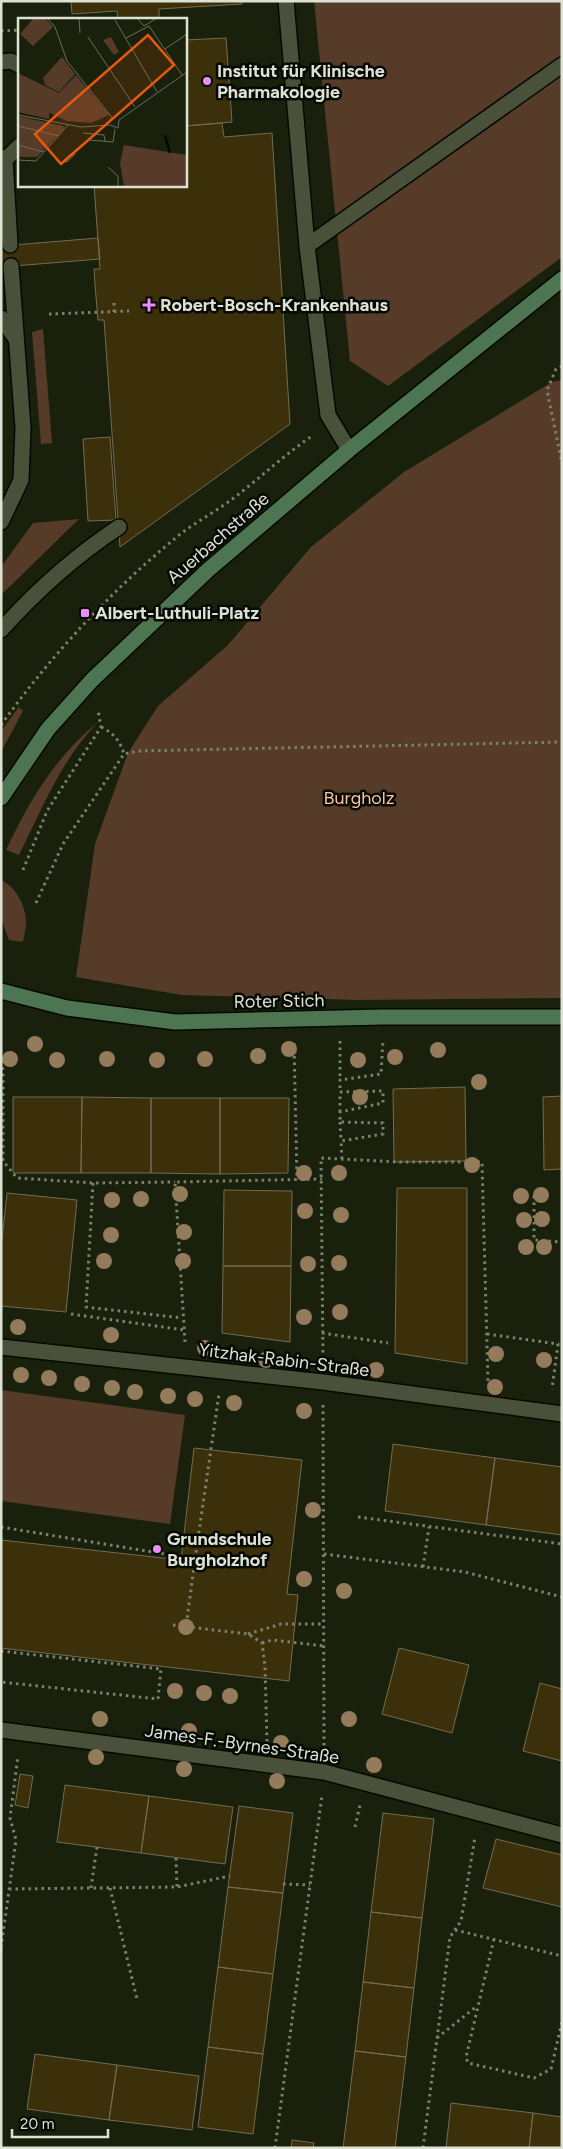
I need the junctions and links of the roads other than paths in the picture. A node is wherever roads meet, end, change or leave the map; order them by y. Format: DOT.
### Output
graph roads {
  1 [pos="286,1"];
  2 [pos="1,62"];
  3 [pos="18,64"];
  4 [pos="562,65"];
  5 [pos="18,147"];
  6 [pos="3,158"];
  7 [pos="10,245"];
  8 [pos="307,246"];
  9 [pos="11,266"];
  10 [pos="562,279"];
  11 [pos="1,318"];
  12 [pos="17,340"];
  13 [pos="349,450"];
  14 [pos="1,522"];
  15 [pos="119,526"];
  16 [pos="1,630"];
  17 [pos="1,798"];
  18 [pos="1,991"];
  19 [pos="562,1017"];
  20 [pos="1,1347"];
  21 [pos="556,1413"];
  22 [pos="1,1730"];
  23 [pos="562,1835"];
  1 -- 8 [label="street"];
  2 -- 3 [label="street"];
  4 -- 8 [label="street"];
  5 -- 6 [label="street"];
  6 -- 7 [label="street"];
  8 -- 13 [label="street"];
  9 -- 12 [label="street"];
  10 -- 13 [label="main road, Auerbachstraße"];
  11 -- 12 [label="street"];
  12 -- 14 [label="street"];
  13 -- 17 [label="main road, Auerbachstraße"];
  15 -- 16 [label="street"];
  18 -- 19 [label="main road, Roter Stich"];
  20 -- 21 [label="street, Yitzhak-Rabin-Straße"];
  22 -- 23 [label="street, James-F.-Byrnes-Straße"];
}
